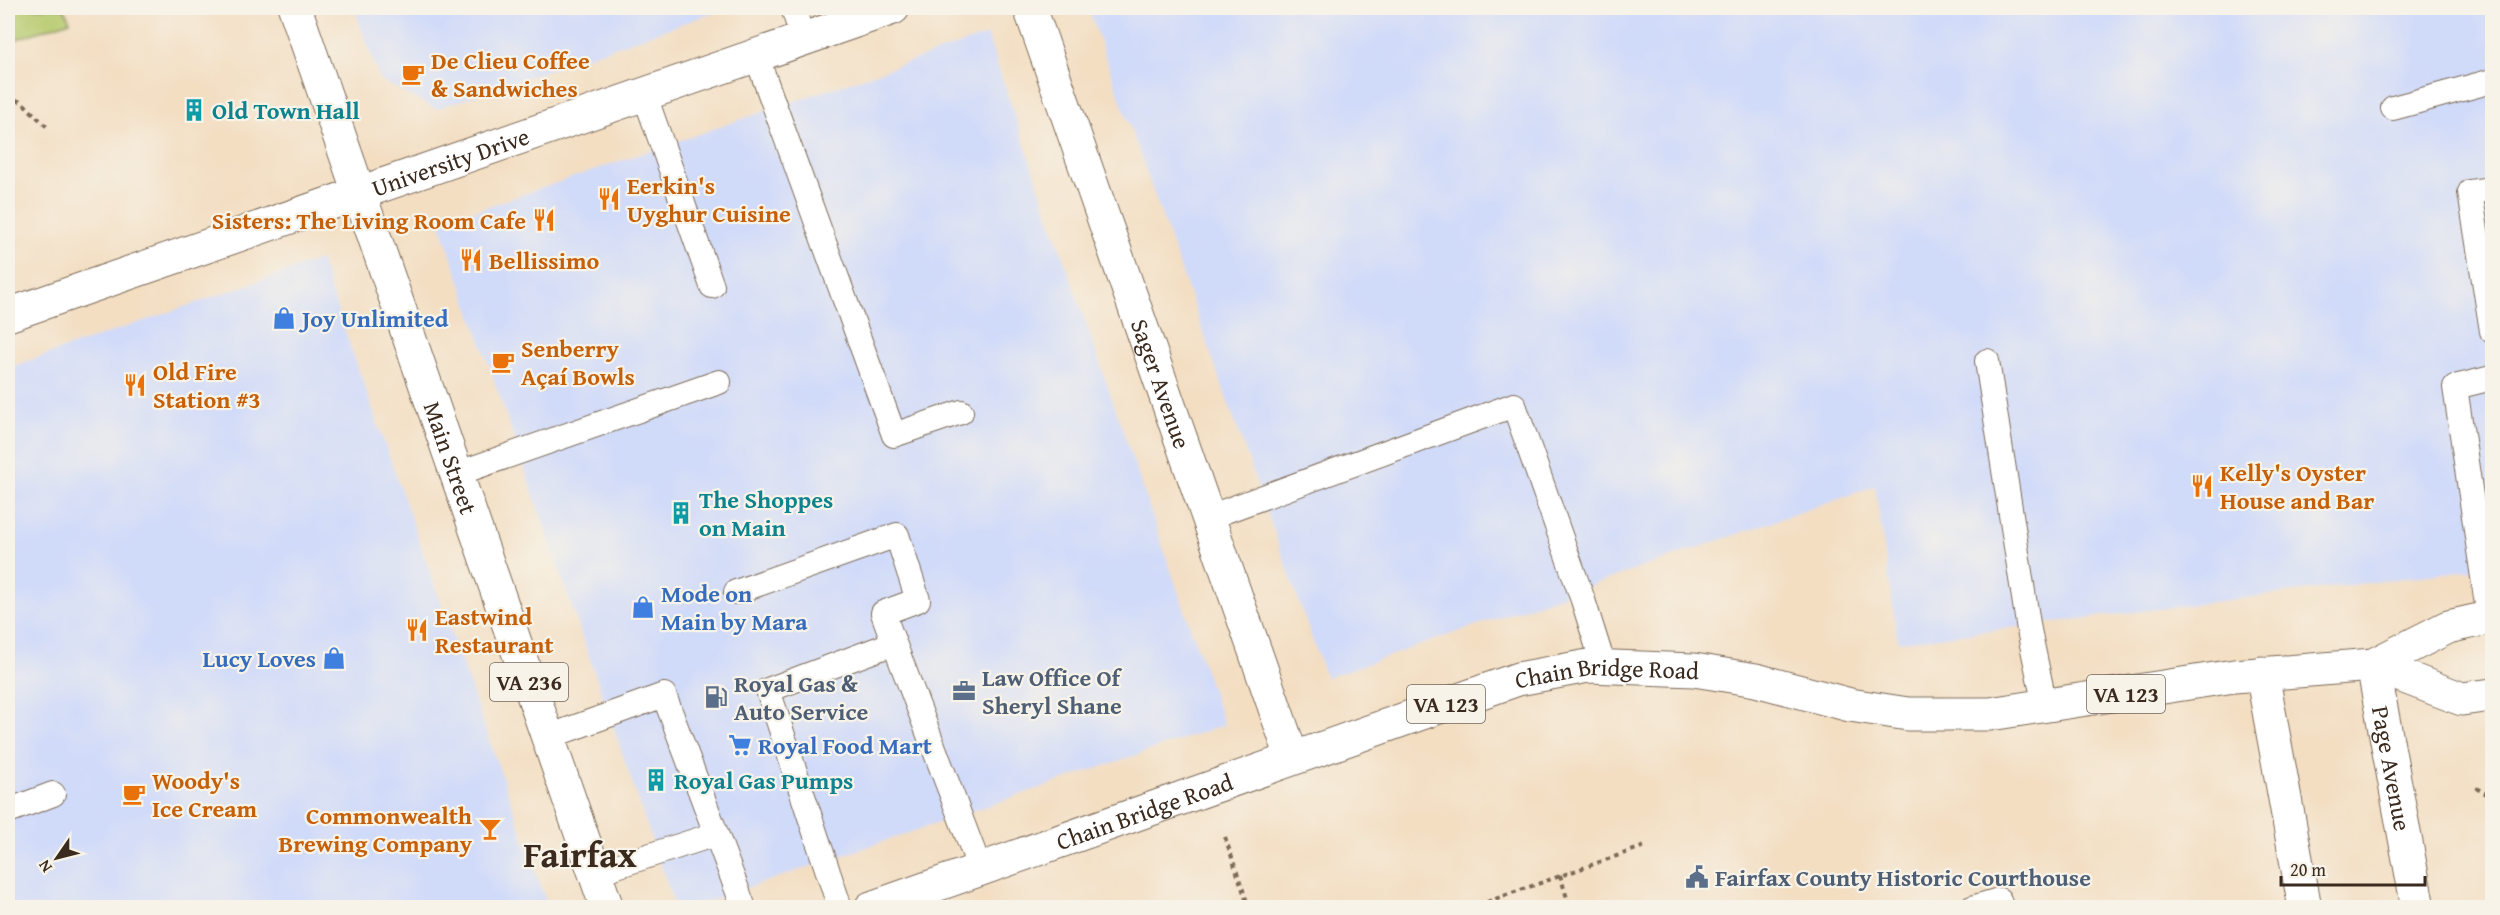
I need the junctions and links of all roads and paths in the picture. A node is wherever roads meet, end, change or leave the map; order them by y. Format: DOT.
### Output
graph roads {
  1 [pos="295,8"];
  2 [pos="793,8"];
  3 [pos="893,8"];
  4 [pos="1030,8"];
  5 [pos="803,39"];
  6 [pos="756,54"];
  7 [pos="2493,81"];
  8 [pos="644,93"];
  9 [pos="8,96"];
  10 [pos="2393,108"];
  11 [pos="47,127"];
  12 [pos="2493,189"];
  13 [pos="357,191"];
  14 [pos="712,286"];
  15 [pos="8,315"];
  16 [pos="2493,331"];
  17 [pos="1987,361"];
  18 [pos="2493,378"];
  19 [pos="718,382"];
  20 [pos="961,412"];
  21 [pos="456,474"];
  22 [pos="1209,517"];
  23 [pos="736,592"];
  24 [pos="2491,618"];
  25 [pos="894,643"];
  26 [pos="2373,665"];
  27 [pos="1604,667"];
  28 [pos="2262,673"];
  29 [pos="2493,695"];
  30 [pos="2045,706"];
  31 [pos="548,737"];
  32 [pos="1292,758"];
  33 [pos="2476,788"];
  34 [pos="53,794"];
  35 [pos="2493,797"];
  36 [pos="8,811"];
  37 [pos="716,834"];
  38 [pos="1225,837"];
  39 [pos="1645,846"];
  40 [pos="980,869"];
  41 [pos="595,873"];
  42 [pos="1560,875"];
  43 [pos="607,908"];
  44 [pos="744,908"];
  45 [pos="840,908"];
  46 [pos="871,908"];
  47 [pos="1249,908"];
  48 [pos="1470,908"];
  49 [pos="1570,908"];
  50 [pos="1972,908"];
  51 [pos="2001,908"];
  52 [pos="2305,908"];
  53 [pos="2418,908"];
  1 -- 13 [label="main road, Main Street / VA 236"];
  2 -- 5 [label="lane"];
  3 -- 5 [label="main road, University Drive"];
  4 -- 22 [label="main road, Sager Avenue"];
  5 -- 6 [label="main road, University Drive"];
  6 -- 8 [label="main road, University Drive"];
  6 -- 20 [label="lane"];
  7 -- 10 [label="lane"];
  8 -- 13 [label="main road, University Drive"];
  8 -- 14 [label="lane"];
  9 -- 11 [label="path"];
  12 -- 16 [label="lane"];
  13 -- 15 [label="main road, University Drive"];
  13 -- 21 [label="main road, Main Street / VA 236"];
  17 -- 30 [label="lane"];
  18 -- 24 [label="lane"];
  19 -- 21 [label="lane"];
  21 -- 31 [label="main road, Main Street / VA 236"];
  22 -- 27 [label="lane"];
  22 -- 32 [label="main road, Sager Avenue"];
  23 -- 25 [label="lane"];
  24 -- 26 [label="main road, Chain Bridge Road / VA 123"];
  25 -- 40 [label="lane"];
  25 -- 45 [label="lane"];
  26 -- 28 [label="main road, Chain Bridge Road / VA 123"];
  26 -- 29 [label="main road, Chain Bridge Road / VA 123"];
  26 -- 53 [label="main road, Page Avenue"];
  27 -- 30 [label="main road, Chain Bridge Road / VA 123"];
  27 -- 32 [label="main road, Chain Bridge Road / VA 123"];
  28 -- 30 [label="main road, Chain Bridge Road / VA 123"];
  28 -- 52 [label="main road"];
  31 -- 37 [label="lane"];
  31 -- 41 [label="main road, Main Street / VA 236"];
  32 -- 40 [label="main road, Chain Bridge Road / VA 123"];
  33 -- 35 [label="path"];
  34 -- 36 [label="lane"];
  37 -- 41 [label="lane"];
  37 -- 44 [label="lane"];
  38 -- 47 [label="path"];
  39 -- 42 [label="path"];
  40 -- 46 [label="main road, Chain Bridge Road / VA 123"];
  41 -- 43 [label="main road, Main Street / VA 236"];
  42 -- 48 [label="path"];
  42 -- 49 [label="path"];
  50 -- 51 [label="lane"];
}
